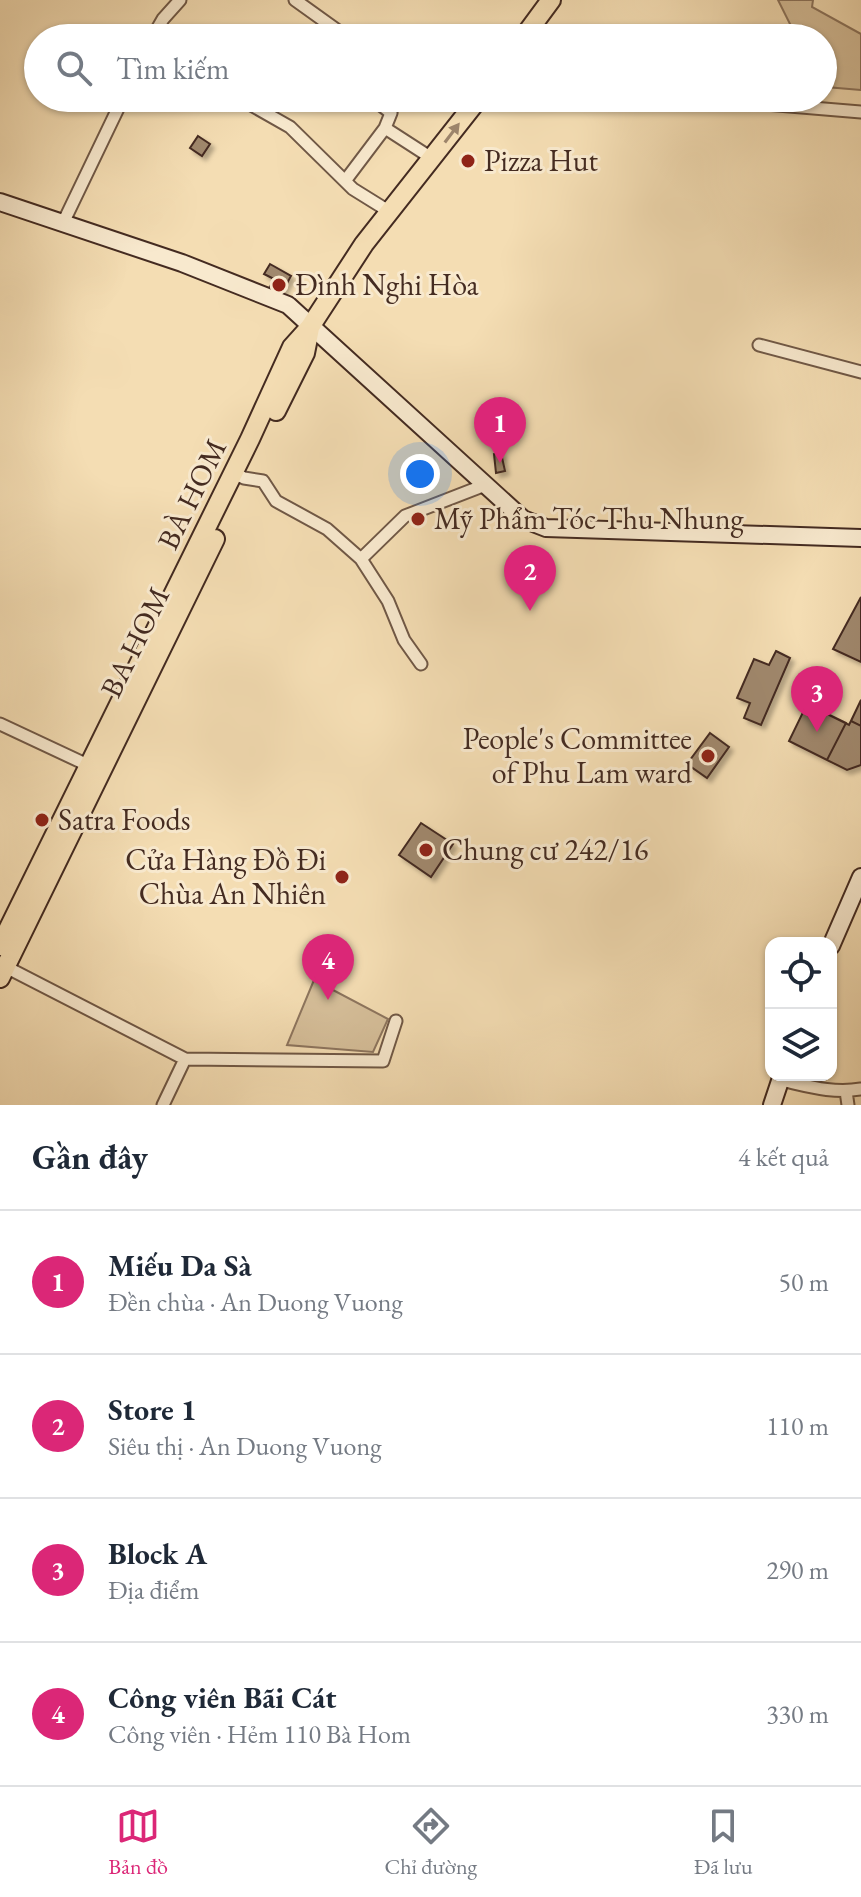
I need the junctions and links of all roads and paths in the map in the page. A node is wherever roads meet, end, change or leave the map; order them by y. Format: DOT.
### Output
graph roads {
  1 [pos="180,0"];
  2 [pos="295,0"];
  3 [pos="551,0"];
  4 [pos="160,24"];
  5 [pos="328,24"];
  6 [pos="533,24"];
  7 [pos="837,110"];
  8 [pos="116,112"];
  9 [pos="264,112"];
  10 [pos="390,112"];
  11 [pos="468,112"];
  12 [pos="861,112"];
  13 [pos="385,128"];
  14 [pos="433,159"];
  15 [pos="345,181"];
  16 [pos="0,202"];
  17 [pos="390,212"];
  18 [pos="63,223"];
  19 [pos="310,327"];
  20 [pos="759,345"];
  21 [pos="861,372"];
  22 [pos="239,475"];
  23 [pos="485,485"];
  24 [pos="861,538"];
  25 [pos="361,559"];
  26 [pos="421,664"];
  27 [pos="0,724"];
  28 [pos="96,769"];
  29 [pos="861,877"];
  30 [pos="835,937"];
  31 [pos="0,946"];
  32 [pos="3,973"];
  33 [pos="396,1021"];
  34 [pos="185,1059"];
  35 [pos="781,1081"];
  36 [pos="794,1081"];
  37 [pos="861,1089"];
  38 [pos="846,1091"];
  39 [pos="163,1103"];
  40 [pos="772,1105"];
  41 [pos="848,1105"];
  1 -- 4 [label="street"];
  2 -- 5 [label="street"];
  3 -- 6 [label="main road"];
  7 -- 12 [label="street"];
  8 -- 18 [label="street"];
  9 -- 15 [label="street"];
  10 -- 13 [label="street"];
  14 -- 11 [label="main road, BA HOM, one-way"];
  13 -- 14 [label="street"];
  13 -- 15 [label="street"];
  14 -- 17 [label="main road, BA HOM"];
  15 -- 17 [label="street"];
  16 -- 18 [label="main road"];
  17 -- 19 [label="main road, BA HOM"];
  18 -- 19 [label="main road"];
  19 -- 22 [label="main road, BA HOM"];
  19 -- 23 [label="main road"];
  20 -- 21 [label="street"];
  22 -- 25 [label="street"];
  22 -- 28 [label="main road, BA HOM"];
  23 -- 24 [label="main road"];
  23 -- 25 [label="street"];
  25 -- 26 [label="street"];
  27 -- 28 [label="street"];
  28 -- 31 [label="main road"];
  28 -- 32 [label="main road, BA HOM"];
  29 -- 30 [label="main road"];
  32 -- 34 [label="street"];
  33 -- 34 [label="street"];
  34 -- 39 [label="street"];
  35 -- 40 [label="main road"];
  36 -- 38 [label="street"];
  37 -- 38 [label="street"];
  38 -- 41 [label="street"];
}
